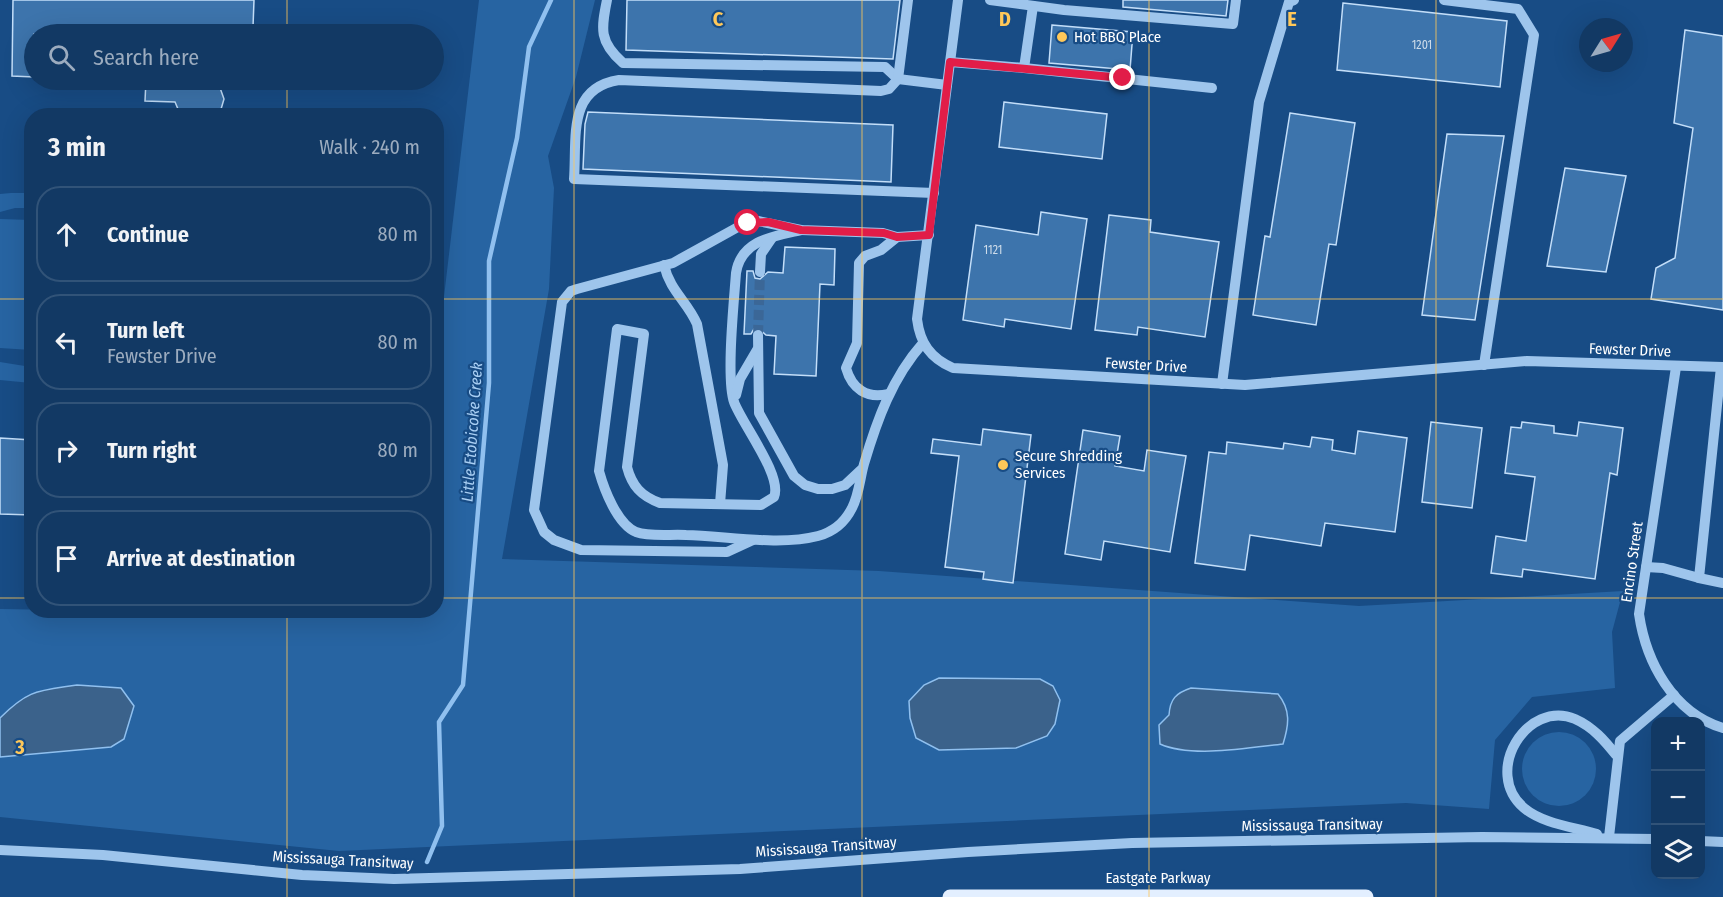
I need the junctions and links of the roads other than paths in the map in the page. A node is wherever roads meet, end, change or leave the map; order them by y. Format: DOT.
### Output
graph roads {
  1 [pos="606,0"];
  2 [pos="908,0"];
  3 [pos="958,0"];
  4 [pos="990,0"];
  5 [pos="1236,0"];
  6 [pos="1294,0"];
  7 [pos="1444,0"];
  8 [pos="1033,6"];
  9 [pos="950,62"];
  10 [pos="1024,68"];
  11 [pos="898,79"];
  12 [pos="947,86"];
  13 [pos="1212,88"];
  14 [pos="934,193"];
  15 [pos="801,230"];
  16 [pos="778,235"];
  17 [pos="929,235"];
  18 [pos="897,237"];
  19 [pos="664,265"];
  20 [pos="760,272"];
  21 [pos="758,335"];
  22 [pos="923,343"];
  23 [pos="758,350"];
  24 [pos="1484,365"];
  25 [pos="1676,367"];
  26 [pos="1722,368"];
  27 [pos="1222,384"];
  28 [pos="888,394"];
  29 [pos="734,401"];
  30 [pos="863,466"];
  31 [pos="720,504"];
  32 [pos="753,540"];
  33 [pos="1646,567"];
  34 [pos="1700,578"];
  35 [pos="1723,583"];
  36 [pos="1674,695"];
  37 [pos="1723,728"];
  38 [pos="1616,755"];
  39 [pos="1609,837"];
  40 [pos="1651,839"];
  41 [pos="1705,841"];
  42 [pos="1723,842"];
  43 [pos="0,850"];
  44 [pos="950,897"];
  45 [pos="1366,897"];
  1 -- 11 [label="street"];
  2 -- 11 [label="street"];
  3 -- 9 [label="street"];
  4 -- 8 [label="street"];
  5 -- 8 [label="street"];
  6 -- 27 [label="street"];
  7 -- 24 [label="street"];
  8 -- 10 [label="street"];
  9 -- 10 [label="street"];
  9 -- 12 [label="street"];
  10 -- 13 [label="street"];
  11 -- 12 [label="street"];
  11 -- 14 [label="street"];
  12 -- 14 [label="street"];
  14 -- 17 [label="street"];
  15 -- 16 [label="street"];
  15 -- 18 [label="street"];
  15 -- 19 [label="street"];
  16 -- 20 [label="street"];
  16 -- 29 [label="street"];
  17 -- 18 [label="street"];
  17 -- 22 [label="street"];
  18 -- 28 [label="street"];
  19 -- 31 [label="street"];
  19 -- 32 [label="street"];
  21 -- 23 [label="street"];
  22 -- 27 [label="street, Fewster Drive"];
  22 -- 28 [label="street"];
  23 -- 29 [label="street"];
  23 -- 30 [label="street"];
  24 -- 25 [label="street, Fewster Drive"];
  24 -- 27 [label="street, Fewster Drive"];
  25 -- 26 [label="street, Fewster Drive"];
  25 -- 33 [label="street, Encino Street"];
  26 -- 34 [label="street"];
  28 -- 30 [label="street"];
  29 -- 31 [label="street"];
  30 -- 32 [label="street"];
  31 -- 32 [label="street"];
  33 -- 34 [label="street"];
  33 -- 36 [label="street, Encino Street"];
  34 -- 35 [label="street"];
  36 -- 37 [label="street, Encino Street"];
  36 -- 38 [label="street"];
  38 -- 39 [label="street"];
  38 -- 39 [label="street"];
  39 -- 40 [label="street, Mississauga Transitway"];
  39 -- 43 [label="street, Mississauga Transitway"];
  41 -- 42 [label="street"];
  44 -- 45 [label="main road, Eastgate Parkway"];
}
